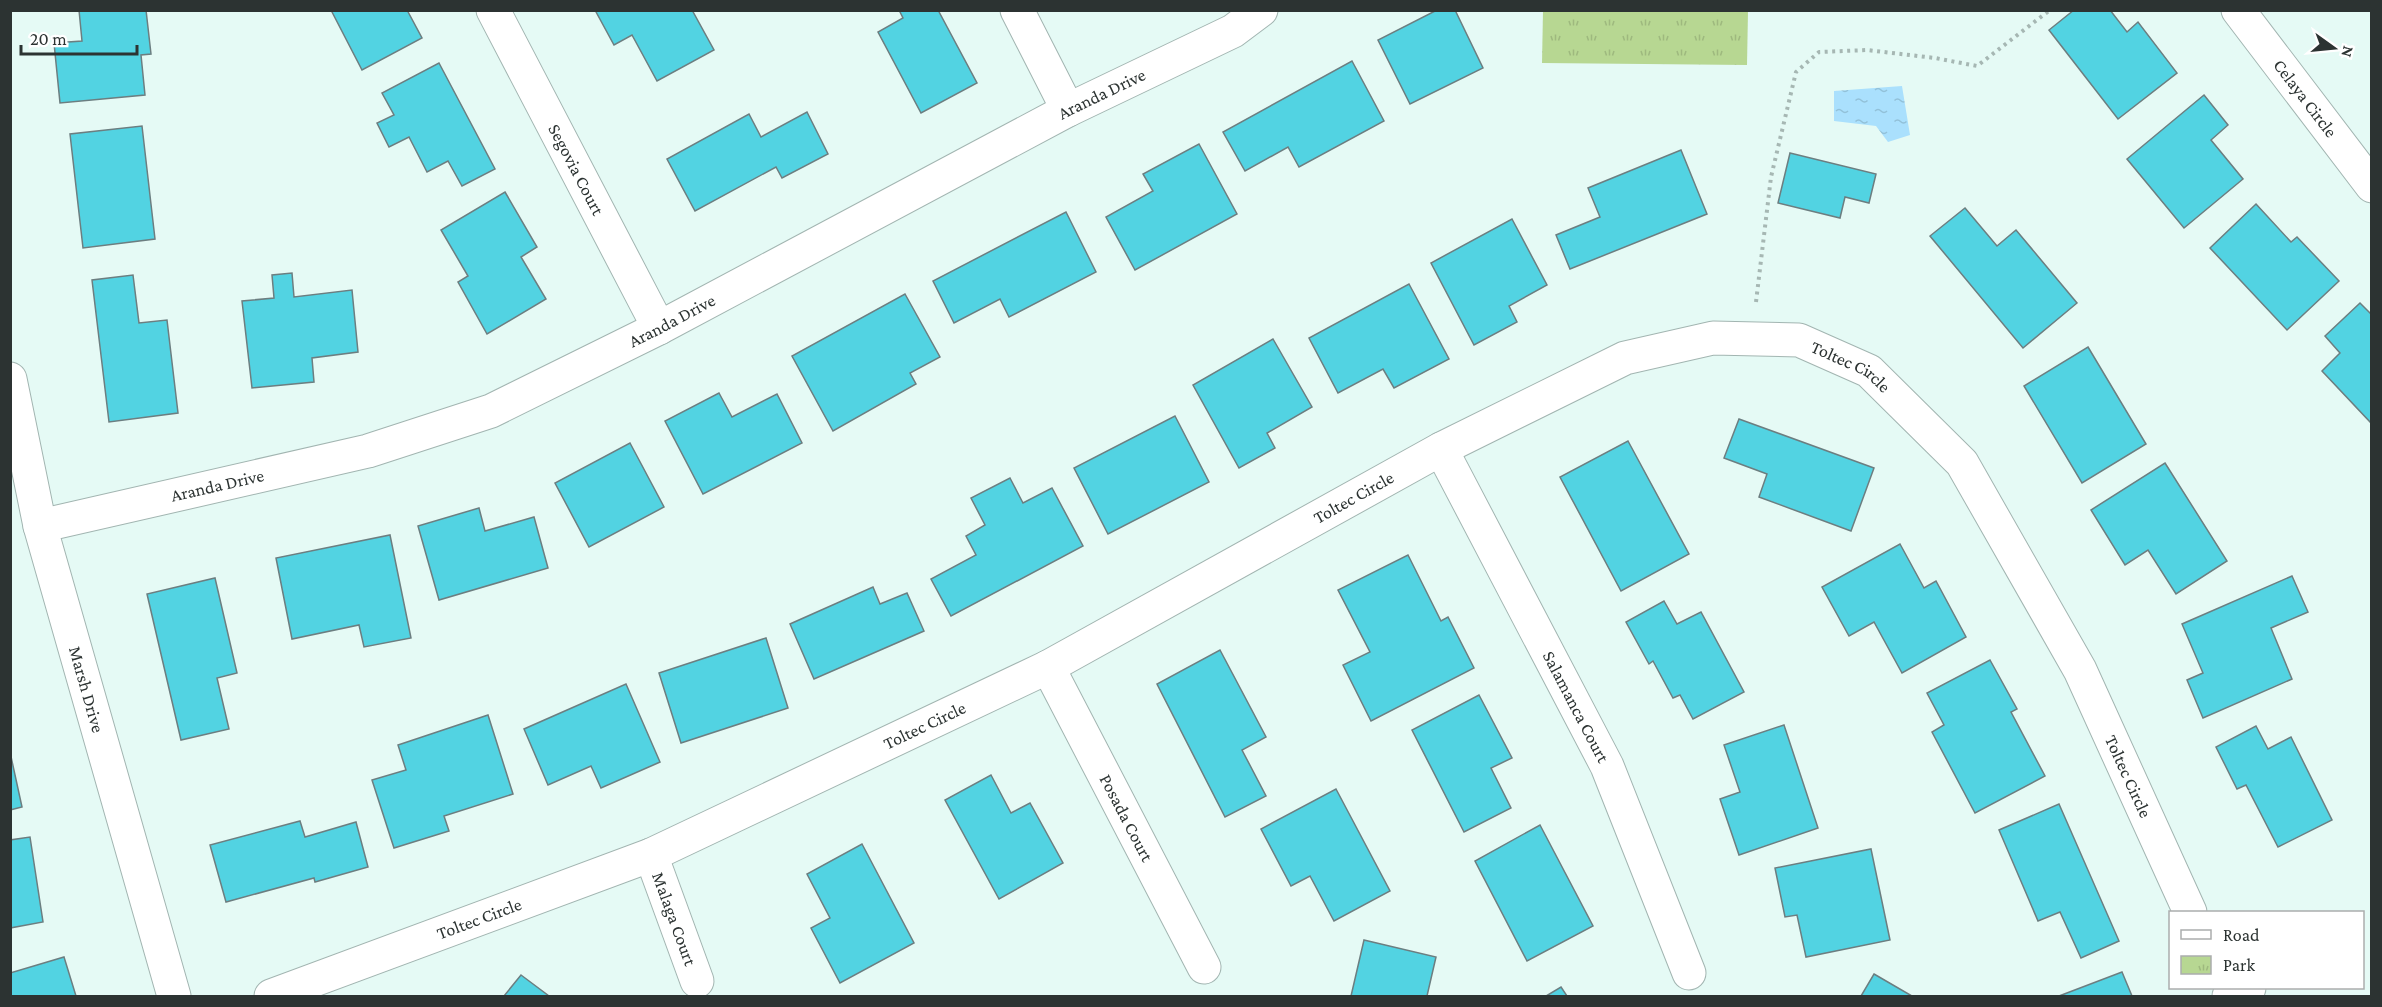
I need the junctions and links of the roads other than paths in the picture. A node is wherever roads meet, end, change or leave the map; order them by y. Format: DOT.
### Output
graph roads {
  1 [pos="493,10"];
  2 [pos="1017,10"];
  3 [pos="1261,10"];
  4 [pos="2238,10"];
  5 [pos="1068,110"];
  6 [pos="2372,186"];
  7 [pos="659,328"];
  8 [pos="10,379"];
  9 [pos="1441,449"];
  10 [pos="40,526"];
  11 [pos="1048,667"];
  12 [pos="651,855"];
  13 [pos="2190,911"];
  14 [pos="1204,967"];
  15 [pos="1689,973"];
  16 [pos="697,981"];
  17 [pos="2244,989"];
  18 [pos="174,996"];
  19 [pos="271,996"];
  20 [pos="2228,996"];
  1 -- 7 [label="street, Segovia Court"];
  2 -- 5 [label="street"];
  3 -- 5 [label="street, Aranda Drive"];
  4 -- 6 [label="street, Celaya Circle"];
  5 -- 7 [label="street, Aranda Drive"];
  7 -- 10 [label="street, Aranda Drive"];
  8 -- 10 [label="street, Marsh Drive"];
  9 -- 11 [label="street, Toltec Circle"];
  9 -- 13 [label="street, Toltec Circle"];
  9 -- 15 [label="street, Salamanca Court"];
  10 -- 18 [label="street, Marsh Drive"];
  11 -- 12 [label="street, Toltec Circle"];
  11 -- 14 [label="street, Posada Court"];
  12 -- 16 [label="street, Malaga Court"];
  12 -- 19 [label="street, Toltec Circle"];
  17 -- 20 [label="street"];
}
